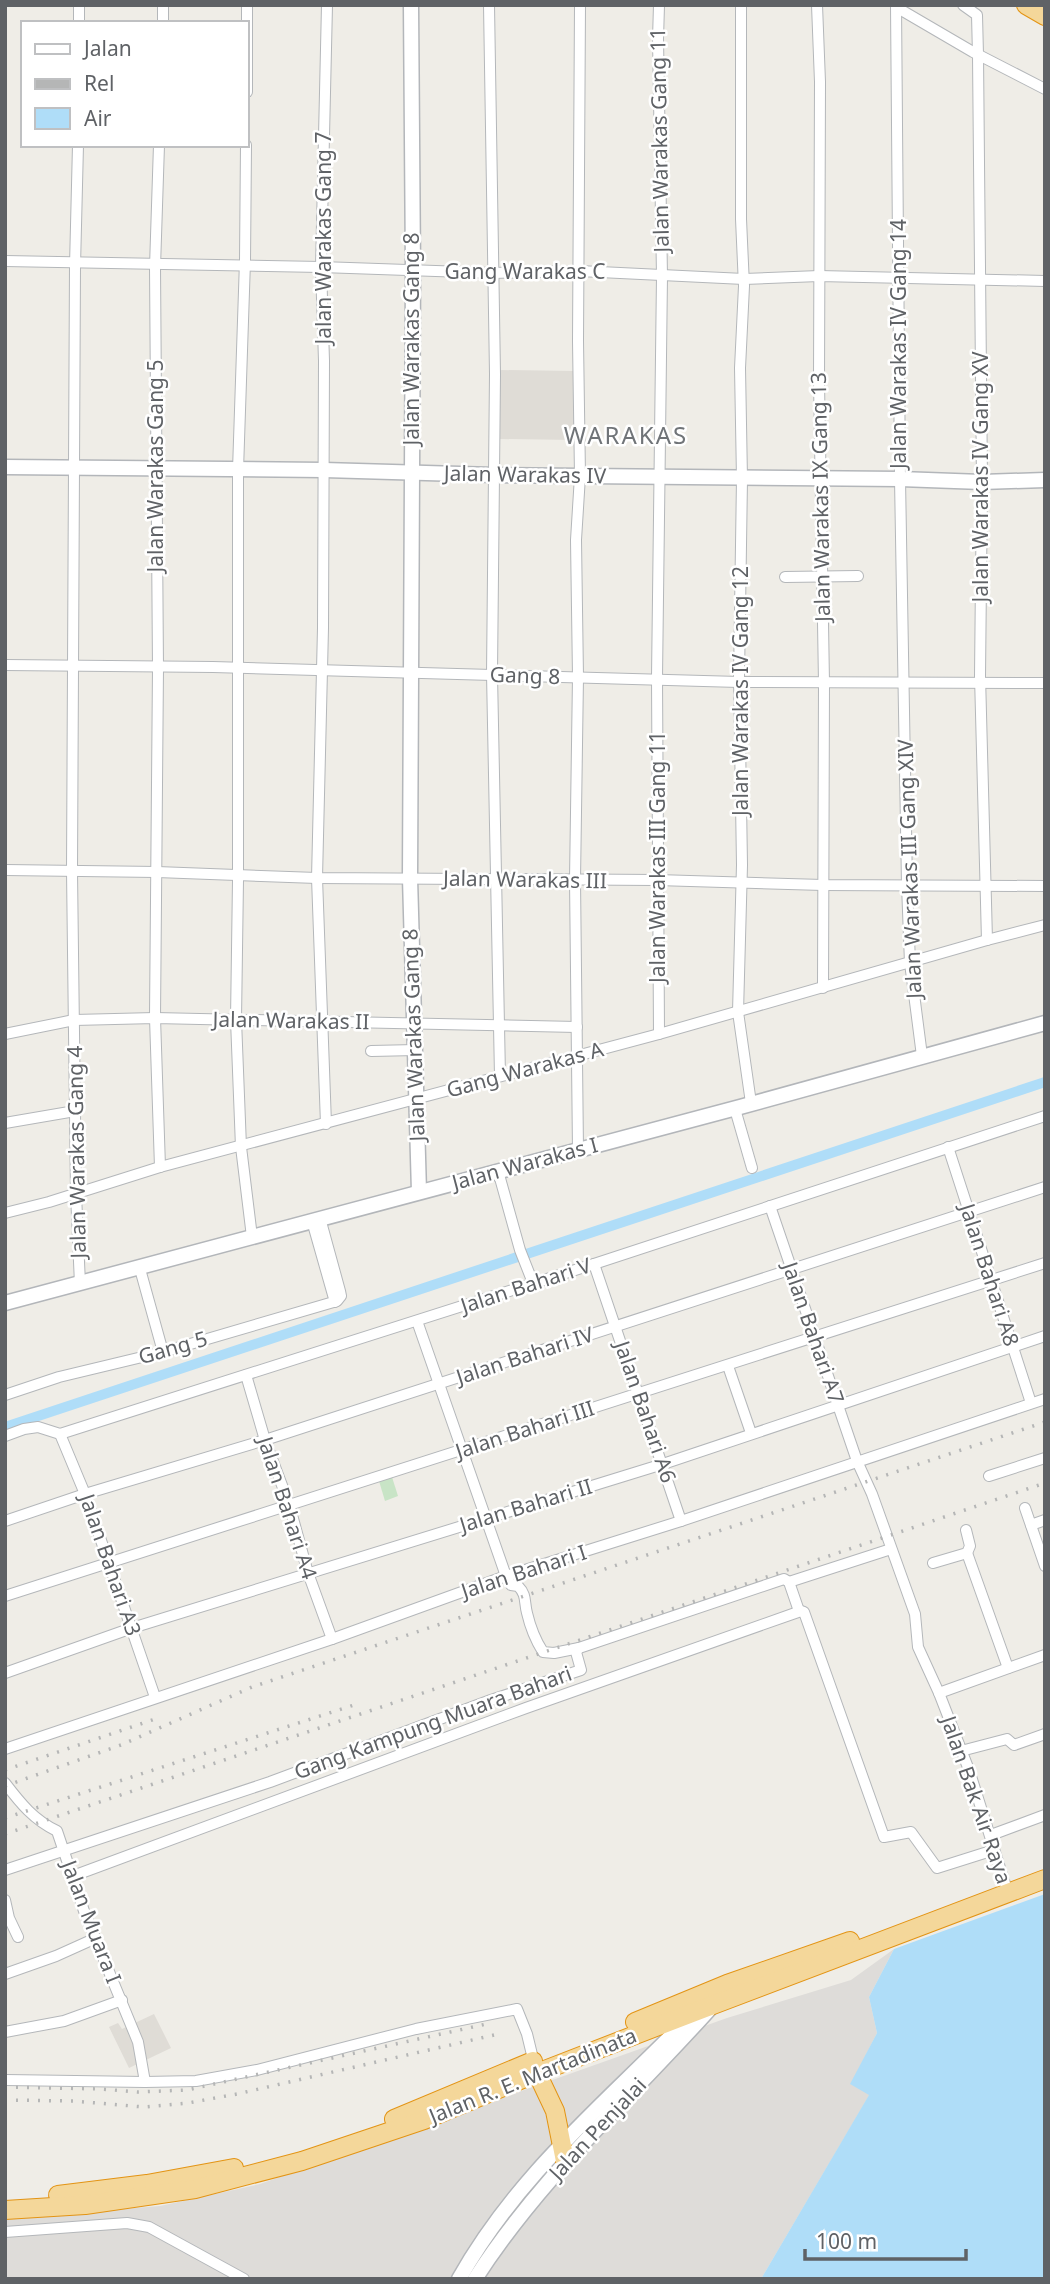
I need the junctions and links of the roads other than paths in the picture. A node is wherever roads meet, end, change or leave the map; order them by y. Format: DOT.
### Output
graph roads {
  1 [pos="327,5"];
  2 [pos="411,5"];
  3 [pos="489,5"];
  4 [pos="580,5"];
  5 [pos="659,5"];
  6 [pos="741,5"];
  7 [pos="817,5"];
  8 [pos="963,5"];
  9 [pos="1026,5"];
  10 [pos="896,6"];
  11 [pos="1045,16"];
  12 [pos="978,55"];
  13 [pos="1045,89"];
  14 [pos="78,147"];
  15 [pos="159,147"];
  16 [pos="246,147"];
  17 [pos="5,261"];
  18 [pos="75,263"];
  19 [pos="156,265"];
  20 [pos="245,266"];
  21 [pos="321,267"];
  22 [pos="413,271"];
  23 [pos="579,271"];
  24 [pos="493,273"];
  25 [pos="662,276"];
  26 [pos="818,276"];
  27 [pos="899,278"];
  28 [pos="744,279"];
  29 [pos="979,279"];
  30 [pos="1045,281"];
  31 [pos="5,467"];
  32 [pos="74,469"];
  33 [pos="156,469"];
  34 [pos="238,470"];
  35 [pos="324,470"];
  36 [pos="411,472"];
  37 [pos="494,475"];
  38 [pos="580,476"];
  39 [pos="659,478"];
  40 [pos="742,479"];
  41 [pos="900,479"];
  42 [pos="821,480"];
  43 [pos="1045,480"];
  44 [pos="982,482"];
  45 [pos="858,576"];
  46 [pos="785,577"];
  47 [pos="822,577"];
  48 [pos="5,665"];
  49 [pos="74,667"];
  50 [pos="158,667"];
  51 [pos="238,668"];
  52 [pos="321,671"];
  53 [pos="410,673"];
  54 [pos="492,674"];
  55 [pos="578,677"];
  56 [pos="657,680"];
  57 [pos="739,682"];
  58 [pos="904,682"];
  59 [pos="824,683"];
  60 [pos="980,683"];
  61 [pos="1045,683"];
  62 [pos="5,870"];
  63 [pos="72,871"];
  64 [pos="157,872"];
  65 [pos="238,875"];
  66 [pos="317,878"];
  67 [pos="410,878"];
  68 [pos="495,879"];
  69 [pos="575,880"];
  70 [pos="657,880"];
  71 [pos="742,883"];
  72 [pos="823,885"];
  73 [pos="907,885"];
  74 [pos="987,886"];
  75 [pos="1045,886"];
  76 [pos="1045,925"];
  77 [pos="987,940"];
  78 [pos="910,963"];
  79 [pos="822,988"];
  80 [pos="738,1012"];
  81 [pos="155,1018"];
  82 [pos="74,1020"];
  83 [pos="236,1020"];
  84 [pos="323,1022"];
  85 [pos="1045,1023"];
  86 [pos="416,1024"];
  87 [pos="498,1026"];
  88 [pos="577,1027"];
  89 [pos="5,1034"];
  90 [pos="659,1034"];
  91 [pos="416,1050"];
  92 [pos="371,1051"];
  93 [pos="578,1055"];
  94 [pos="922,1056"];
  95 [pos="500,1076"];
  96 [pos="416,1100"];
  97 [pos="751,1103"];
  98 [pos="735,1109"];
  99 [pos="75,1111"];
  100 [pos="1045,1116"];
  101 [pos="5,1123"];
  102 [pos="326,1124"];
  103 [pos="242,1147"];
  104 [pos="948,1147"];
  105 [pos="578,1150"];
  106 [pos="160,1167"];
  107 [pos="752,1168"];
  108 [pos="498,1171"];
  109 [pos="1045,1188"];
  110 [pos="419,1192"];
  111 [pos="76,1194"];
  112 [pos="770,1206"];
  113 [pos="968,1212"];
  114 [pos="5,1213"];
  115 [pos="316,1220"];
  116 [pos="253,1237"];
  117 [pos="1045,1263"];
  118 [pos="594,1264"];
  119 [pos="140,1269"];
  120 [pos="792,1269"];
  121 [pos="991,1280"];
  122 [pos="80,1283"];
  123 [pos="534,1283"];
  124 [pos="5,1303"];
  125 [pos="417,1321"];
  126 [pos="615,1326"];
  127 [pos="1045,1336"];
  128 [pos="815,1338"];
  129 [pos="1013,1346"];
  130 [pos="163,1352"];
  131 [pos="729,1366"];
  132 [pos="246,1375"];
  133 [pos="440,1384"];
  134 [pos="639,1394"];
  135 [pos="5,1395"];
  136 [pos="1045,1399"];
  137 [pos="1031,1403"];
  138 [pos="837,1404"];
  139 [pos="751,1433"];
  140 [pos="60,1434"];
  141 [pos="5,1436"];
  142 [pos="265,1440"];
  143 [pos="463,1450"];
  144 [pos="1045,1458"];
  145 [pos="857,1461"];
  146 [pos="663,1464"];
  147 [pos="989,1476"];
  148 [pos="85,1494"];
  149 [pos="289,1504"];
  150 [pos="1025,1508"];
  151 [pos="488,1518"];
  152 [pos="1045,1520"];
  153 [pos="5,1521"];
  154 [pos="681,1521"];
  155 [pos="1031,1525"];
  156 [pos="966,1530"];
  157 [pos="891,1549"];
  158 [pos="967,1553"];
  159 [pos="108,1562"];
  160 [pos="933,1563"];
  161 [pos="1045,1566"];
  162 [pos="308,1573"];
  163 [pos="506,1576"];
  164 [pos="789,1582"];
  165 [pos="5,1596"];
  166 [pos="799,1611"];
  167 [pos="132,1628"];
  168 [pos="332,1639"];
  169 [pos="579,1648"];
  170 [pos="1045,1655"];
  171 [pos="1008,1668"];
  172 [pos="581,1670"];
  173 [pos="5,1673"];
  174 [pos="587,1687"];
  175 [pos="939,1693"];
  176 [pos="155,1697"];
  177 [pos="1045,1734"];
  178 [pos="5,1749"];
  179 [pos="961,1751"];
  180 [pos="5,1783"];
  181 [pos="1045,1815"];
  182 [pos="990,1835"];
  183 [pos="995,1850"];
  184 [pos="64,1852"];
  185 [pos="1045,1869"];
  186 [pos="5,1870"];
  187 [pos="73,1876"];
  188 [pos="1045,1879"];
  189 [pos="1007,1889"];
  190 [pos="5,1900"];
  191 [pos="18,1937"];
  192 [pos="96,1938"];
  193 [pos="5,1974"];
  194 [pos="712,1997"];
  195 [pos="122,2000"];
  196 [pos="5,2032"];
  197 [pos="535,2067"];
  198 [pos="5,2080"];
  199 [pos="145,2082"];
  200 [pos="562,2142"];
  201 [pos="565,2161"];
  202 [pos="5,2200"];
  203 [pos="5,2210"];
  204 [pos="5,2232"];
  205 [pos="244,2279"];
  206 [pos="459,2279"];
  207 [pos="475,2279"];
  1 -- 21 [label="street, Jalan Warakas Gang 7"];
  2 -- 22 [label="street, Jalan Warakas Gang 8"];
  3 -- 24 [label="street"];
  4 -- 23 [label="street"];
  5 -- 25 [label="street, Jalan Warakas Gang 11"];
  6 -- 28 [label="street, Jalan Warakas IV Gang 12"];
  7 -- 26 [label="street, Jalan Warakas IX Gang 13"];
  8 -- 12 [label="street, Jalan Warakas IV Gang XV"];
  9 -- 11 [label="highway"];
  10 -- 12 [label="street"];
  10 -- 27 [label="street, Jalan Warakas IV Gang 14"];
  12 -- 13 [label="street"];
  12 -- 29 [label="street, Jalan Warakas IV Gang XV"];
  14 -- 18 [label="street"];
  15 -- 19 [label="street, Jalan Warakas Gang 5"];
  16 -- 20 [label="street"];
  17 -- 18 [label="street, Gang Warakas C"];
  18 -- 19 [label="street, Gang Warakas C"];
  18 -- 32 [label="street"];
  19 -- 20 [label="street, Gang Warakas C"];
  19 -- 33 [label="street, Jalan Warakas Gang 5"];
  20 -- 21 [label="street, Gang Warakas C"];
  20 -- 34 [label="street"];
  21 -- 22 [label="street, Gang Warakas C"];
  21 -- 35 [label="street, Jalan Warakas Gang 7"];
  22 -- 24 [label="street, Gang Warakas C"];
  22 -- 36 [label="street, Jalan Warakas Gang 8"];
  23 -- 24 [label="street, Gang Warakas C"];
  23 -- 25 [label="street, Gang Warakas C"];
  23 -- 38 [label="street"];
  24 -- 37 [label="street"];
  25 -- 28 [label="street, Gang Warakas C"];
  25 -- 39 [label="street, Jalan Warakas Gang 11"];
  26 -- 27 [label="street, Gang Warakas C"];
  26 -- 28 [label="street, Gang Warakas C"];
  26 -- 42 [label="street, Jalan Warakas IX Gang 13"];
  27 -- 29 [label="street, Gang Warakas C"];
  27 -- 41 [label="street, Jalan Warakas IV Gang 14"];
  28 -- 40 [label="street, Jalan Warakas IV Gang 12"];
  29 -- 30 [label="street, Gang Warakas C"];
  29 -- 44 [label="street, Jalan Warakas IV Gang XV"];
  31 -- 32 [label="street, Jalan Warakas IV"];
  32 -- 33 [label="street, Jalan Warakas IV"];
  32 -- 49 [label="street, Jalan Warakas Gang 4"];
  33 -- 34 [label="street, Jalan Warakas IV"];
  33 -- 50 [label="street, Jalan Warakas Gang 5"];
  34 -- 35 [label="street, Jalan Warakas IV"];
  34 -- 51 [label="street"];
  35 -- 36 [label="street, Jalan Warakas IV"];
  35 -- 52 [label="street, Jalan Warakas Gang 7"];
  36 -- 37 [label="street, Jalan Warakas IV"];
  36 -- 53 [label="street, Jalan Warakas Gang 8"];
  37 -- 38 [label="street, Jalan Warakas IV"];
  37 -- 54 [label="street"];
  38 -- 39 [label="street, Jalan Warakas IV"];
  38 -- 55 [label="street"];
  39 -- 40 [label="street, Jalan Warakas IV"];
  39 -- 56 [label="street, Jalan Warakas III Gang 11"];
  40 -- 42 [label="street, Jalan Warakas IV"];
  40 -- 57 [label="street, Jalan Warakas IV Gang 12"];
  41 -- 42 [label="street, Jalan Warakas IV"];
  41 -- 44 [label="street, Jalan Warakas IV"];
  41 -- 58 [label="street, Jalan Warakas IV Gang 14"];
  42 -- 47 [label="street, Jalan Warakas IX Gang 13"];
  43 -- 44 [label="street, Jalan Warakas IV"];
  44 -- 60 [label="street, Jalan Warakas IV Gang XV"];
  45 -- 47 [label="street"];
  46 -- 47 [label="street"];
  47 -- 59 [label="street, Jalan Warakas IX Gang 13"];
  48 -- 49 [label="street, Gang 8"];
  49 -- 50 [label="street, Gang 8"];
  49 -- 63 [label="street, Jalan Warakas Gang 4"];
  50 -- 51 [label="street, Gang 8"];
  50 -- 64 [label="street, Jalan Warakas Gang 5"];
  51 -- 52 [label="street, Gang 8"];
  51 -- 65 [label="street"];
  52 -- 53 [label="street, Gang 8"];
  52 -- 66 [label="street, Jalan Warakas Gang 7"];
  53 -- 54 [label="street, Gang 8"];
  53 -- 67 [label="street, Jalan Warakas Gang 8"];
  54 -- 55 [label="street, Gang 8"];
  54 -- 68 [label="street"];
  55 -- 56 [label="street, Gang 8"];
  55 -- 69 [label="street"];
  56 -- 57 [label="street, Gang 8"];
  56 -- 70 [label="street, Jalan Warakas III Gang 11"];
  57 -- 59 [label="street, Gang 8"];
  57 -- 71 [label="street, Jalan Warakas IV Gang 12"];
  58 -- 59 [label="street, Gang 8"];
  58 -- 60 [label="street, Gang 8"];
  58 -- 73 [label="street, Jalan Warakas III Gang XIV"];
  59 -- 72 [label="street, Jalan Warakas IX Gang 13"];
  60 -- 61 [label="street, Gang 8"];
  60 -- 74 [label="street, Jalan Warakas IV Gang XV"];
  62 -- 63 [label="street, Jalan Warakas III"];
  63 -- 64 [label="street, Jalan Warakas III"];
  63 -- 82 [label="street, Jalan Warakas Gang 4"];
  64 -- 65 [label="street, Jalan Warakas III"];
  64 -- 81 [label="street"];
  65 -- 66 [label="street, Jalan Warakas III"];
  65 -- 83 [label="street"];
  66 -- 67 [label="street, Jalan Warakas III"];
  66 -- 84 [label="street"];
  67 -- 68 [label="street, Jalan Warakas III"];
  67 -- 86 [label="street, Jalan Warakas Gang 8"];
  68 -- 69 [label="street, Jalan Warakas III"];
  68 -- 87 [label="street"];
  69 -- 70 [label="street, Jalan Warakas III"];
  69 -- 88 [label="street"];
  70 -- 71 [label="street, Jalan Warakas III"];
  70 -- 90 [label="street, Jalan Warakas III Gang 11"];
  71 -- 72 [label="street, Jalan Warakas III"];
  71 -- 80 [label="street, Jalan Warakas IV Gang 12"];
  72 -- 73 [label="street, Jalan Warakas III"];
  72 -- 79 [label="street, Jalan Warakas IX Gang 13"];
  73 -- 74 [label="street, Jalan Warakas III"];
  73 -- 78 [label="street, Jalan Warakas III Gang XIV"];
  74 -- 75 [label="street, Jalan Warakas III"];
  74 -- 77 [label="street, Jalan Warakas IV Gang XV"];
  76 -- 77 [label="street, Gang Warakas A"];
  77 -- 78 [label="street, Gang Warakas A"];
  78 -- 79 [label="street, Gang Warakas A"];
  78 -- 94 [label="street, Jalan Warakas III Gang XIV"];
  79 -- 80 [label="street, Gang Warakas A"];
  80 -- 90 [label="street, Gang Warakas A"];
  80 -- 97 [label="street, Jalan Warakas IV Gang 12"];
  81 -- 82 [label="street, Jalan Warakas II"];
  81 -- 83 [label="street, Jalan Warakas II"];
  81 -- 106 [label="street"];
  82 -- 89 [label="street, Jalan Warakas II"];
  82 -- 99 [label="street, Jalan Warakas Gang 4"];
  83 -- 84 [label="street, Jalan Warakas II"];
  83 -- 103 [label="street"];
  84 -- 86 [label="street, Jalan Warakas II"];
  84 -- 102 [label="street"];
  85 -- 94 [label="street, Jalan Warakas I"];
  86 -- 87 [label="street, Jalan Warakas II"];
  86 -- 91 [label="street, Jalan Warakas Gang 8"];
  87 -- 88 [label="street, Jalan Warakas II"];
  87 -- 95 [label="street"];
  88 -- 93 [label="street"];
  90 -- 93 [label="street, Gang Warakas A"];
  91 -- 92 [label="street"];
  91 -- 96 [label="street, Jalan Warakas Gang 8"];
  93 -- 95 [label="street, Gang Warakas A"];
  93 -- 105 [label="street"];
  94 -- 97 [label="street, Jalan Warakas I"];
  95 -- 96 [label="street, Gang Warakas A"];
  96 -- 102 [label="street, Gang Warakas A"];
  96 -- 110 [label="street, Jalan Warakas Gang 8"];
  97 -- 98 [label="street, Jalan Warakas I"];
  98 -- 105 [label="street, Jalan Warakas I"];
  98 -- 107 [label="street"];
  99 -- 101 [label="street"];
  99 -- 111 [label="street, Jalan Warakas Gang 4"];
  100 -- 104 [label="street, Jalan Bahari V"];
  102 -- 103 [label="street, Gang Warakas A"];
  103 -- 106 [label="street, Gang Warakas A"];
  103 -- 116 [label="street"];
  104 -- 112 [label="street, Jalan Bahari V"];
  104 -- 113 [label="street, Jalan Bahari A8"];
  105 -- 108 [label="street, Jalan Warakas I"];
  106 -- 111 [label="street, Gang Warakas A"];
  108 -- 110 [label="street, Jalan Warakas I"];
  108 -- 123 [label="street"];
  109 -- 113 [label="street, Jalan Bahari IV"];
  110 -- 115 [label="street, Jalan Warakas I"];
  111 -- 114 [label="street, Gang Warakas A"];
  111 -- 122 [label="street, Jalan Warakas Gang 4"];
  112 -- 118 [label="street, Jalan Bahari V"];
  112 -- 120 [label="street, Jalan Bahari A7"];
  113 -- 120 [label="street, Jalan Bahari IV"];
  113 -- 121 [label="street, Jalan Bahari A8"];
  115 -- 116 [label="street, Jalan Warakas I"];
  115 -- 130 [label="street, Gang 5"];
  116 -- 119 [label="street, Jalan Warakas I"];
  117 -- 121 [label="street, Jalan Bahari III"];
  118 -- 123 [label="street, Jalan Bahari V"];
  118 -- 126 [label="street, Jalan Bahari A6"];
  119 -- 122 [label="street, Jalan Warakas I"];
  119 -- 130 [label="street"];
  120 -- 126 [label="street, Jalan Bahari IV"];
  120 -- 128 [label="street, Jalan Bahari A7"];
  121 -- 128 [label="street, Jalan Bahari III"];
  121 -- 129 [label="street, Jalan Bahari A8"];
  122 -- 124 [label="street, Jalan Warakas I"];
  123 -- 125 [label="street, Jalan Bahari V"];
  125 -- 132 [label="street, Jalan Bahari V"];
  125 -- 133 [label="street"];
  126 -- 133 [label="street, Jalan Bahari IV"];
  126 -- 134 [label="street, Jalan Bahari A6"];
  127 -- 129 [label="street, Jalan Bahari II"];
  128 -- 131 [label="street, Jalan Bahari III"];
  128 -- 138 [label="street, Jalan Bahari A7"];
  129 -- 137 [label="street, Jalan Bahari A8"];
  129 -- 138 [label="street, Jalan Bahari II"];
  130 -- 135 [label="street, Gang 5"];
  131 -- 134 [label="street, Jalan Bahari III"];
  131 -- 139 [label="street"];
  132 -- 140 [label="street, Jalan Bahari V"];
  132 -- 142 [label="street, Jalan Bahari A4"];
  133 -- 142 [label="street, Jalan Bahari IV"];
  133 -- 143 [label="street"];
  134 -- 143 [label="street, Jalan Bahari III"];
  134 -- 146 [label="street, Jalan Bahari A6"];
  136 -- 137 [label="street, Jalan Bahari I"];
  137 -- 145 [label="street, Jalan Bahari I"];
  138 -- 139 [label="street, Jalan Bahari II"];
  138 -- 145 [label="street, Jalan Bahari A7"];
  139 -- 146 [label="street, Jalan Bahari II"];
  140 -- 141 [label="street, Jalan Bahari V"];
  140 -- 148 [label="street, Jalan Bahari A3"];
  142 -- 148 [label="street, Jalan Bahari IV"];
  142 -- 149 [label="street, Jalan Bahari A4"];
  143 -- 149 [label="street, Jalan Bahari III"];
  143 -- 151 [label="street"];
  144 -- 147 [label="street"];
  145 -- 154 [label="street, Jalan Bahari I"];
  145 -- 157 [label="street, Jalan Bahari A7"];
  146 -- 151 [label="street, Jalan Bahari II"];
  146 -- 154 [label="street, Jalan Bahari A6"];
  148 -- 153 [label="street, Jalan Bahari IV"];
  148 -- 159 [label="street, Jalan Bahari A3"];
  149 -- 159 [label="street, Jalan Bahari III"];
  149 -- 162 [label="street, Jalan Bahari A4"];
  150 -- 155 [label="street"];
  151 -- 162 [label="street, Jalan Bahari II"];
  151 -- 163 [label="street"];
  152 -- 155 [label="street"];
  154 -- 163 [label="street, Jalan Bahari I"];
  155 -- 161 [label="street"];
  156 -- 158 [label="street"];
  157 -- 164 [label="street, Gang Kampung Muara Bahari"];
  157 -- 175 [label="street, Jalan Bahari A7"];
  158 -- 160 [label="street"];
  158 -- 171 [label="street"];
  159 -- 165 [label="street, Jalan Bahari III"];
  159 -- 167 [label="street, Jalan Bahari A3"];
  162 -- 167 [label="street, Jalan Bahari II"];
  162 -- 168 [label="street, Jalan Bahari A4"];
  163 -- 168 [label="street, Jalan Bahari I"];
  163 -- 169 [label="street"];
  164 -- 166 [label="street"];
  164 -- 169 [label="street, Gang Kampung Muara Bahari"];
  166 -- 174 [label="street, Gang Kampung Muara Bahari"];
  166 -- 183 [label="street"];
  167 -- 173 [label="street, Jalan Bahari II"];
  167 -- 176 [label="street, Jalan Bahari A3"];
  168 -- 176 [label="street, Jalan Bahari I"];
  169 -- 172 [label="street, Gang Kampung Muara Bahari"];
  170 -- 171 [label="street, Jalan Bak Air Raya"];
  171 -- 175 [label="street, Jalan Bak Air Raya"];
  172 -- 174 [label="street"];
  172 -- 184 [label="street, Gang Kampung Muara Bahari"];
  174 -- 187 [label="street, Gang Kampung Muara Bahari"];
  175 -- 179 [label="street, Jalan Bak Air Raya"];
  176 -- 178 [label="street, Jalan Bahari I"];
  177 -- 179 [label="street"];
  179 -- 182 [label="street, Jalan Bak Air Raya"];
  180 -- 184 [label="street, Jalan Muara I"];
  181 -- 182 [label="street"];
  182 -- 183 [label="street, Jalan Bak Air Raya"];
  183 -- 189 [label="street, Jalan Bak Air Raya"];
  184 -- 186 [label="street, Gang Kampung Muara Bahari"];
  184 -- 187 [label="street, Jalan Muara I"];
  185 -- 189 [label="highway, Jalan R. E. Martadinata"];
  187 -- 192 [label="street, Jalan Muara I"];
  188 -- 189 [label="highway, Jalan R. E. Martadinata"];
  189 -- 194 [label="highway, Jalan R. E. Martadinata"];
  189 -- 194 [label="highway, Jalan R. E. Martadinata"];
  190 -- 191 [label="street"];
  192 -- 193 [label="street"];
  192 -- 195 [label="street, Jalan Muara I"];
  194 -- 197 [label="highway, Jalan R. E. Martadinata"];
  194 -- 197 [label="highway, Jalan R. E. Martadinata"];
  194 -- 200 [label="street, Jalan Penjalai"];
  194 -- 201 [label="street, Jalan Penjalai"];
  195 -- 196 [label="street"];
  195 -- 199 [label="street, Jalan Muara I"];
  197 -- 199 [label="street"];
  197 -- 200 [label="highway"];
  197 -- 202 [label="highway, Jalan R. E. Martadinata"];
  197 -- 203 [label="highway, Jalan R. E. Martadinata"];
  198 -- 199 [label="street"];
  200 -- 201 [label="highway"];
  200 -- 206 [label="street, Jalan Penjalai"];
  201 -- 207 [label="street, Jalan Penjalai"];
  204 -- 205 [label="street"];
}
